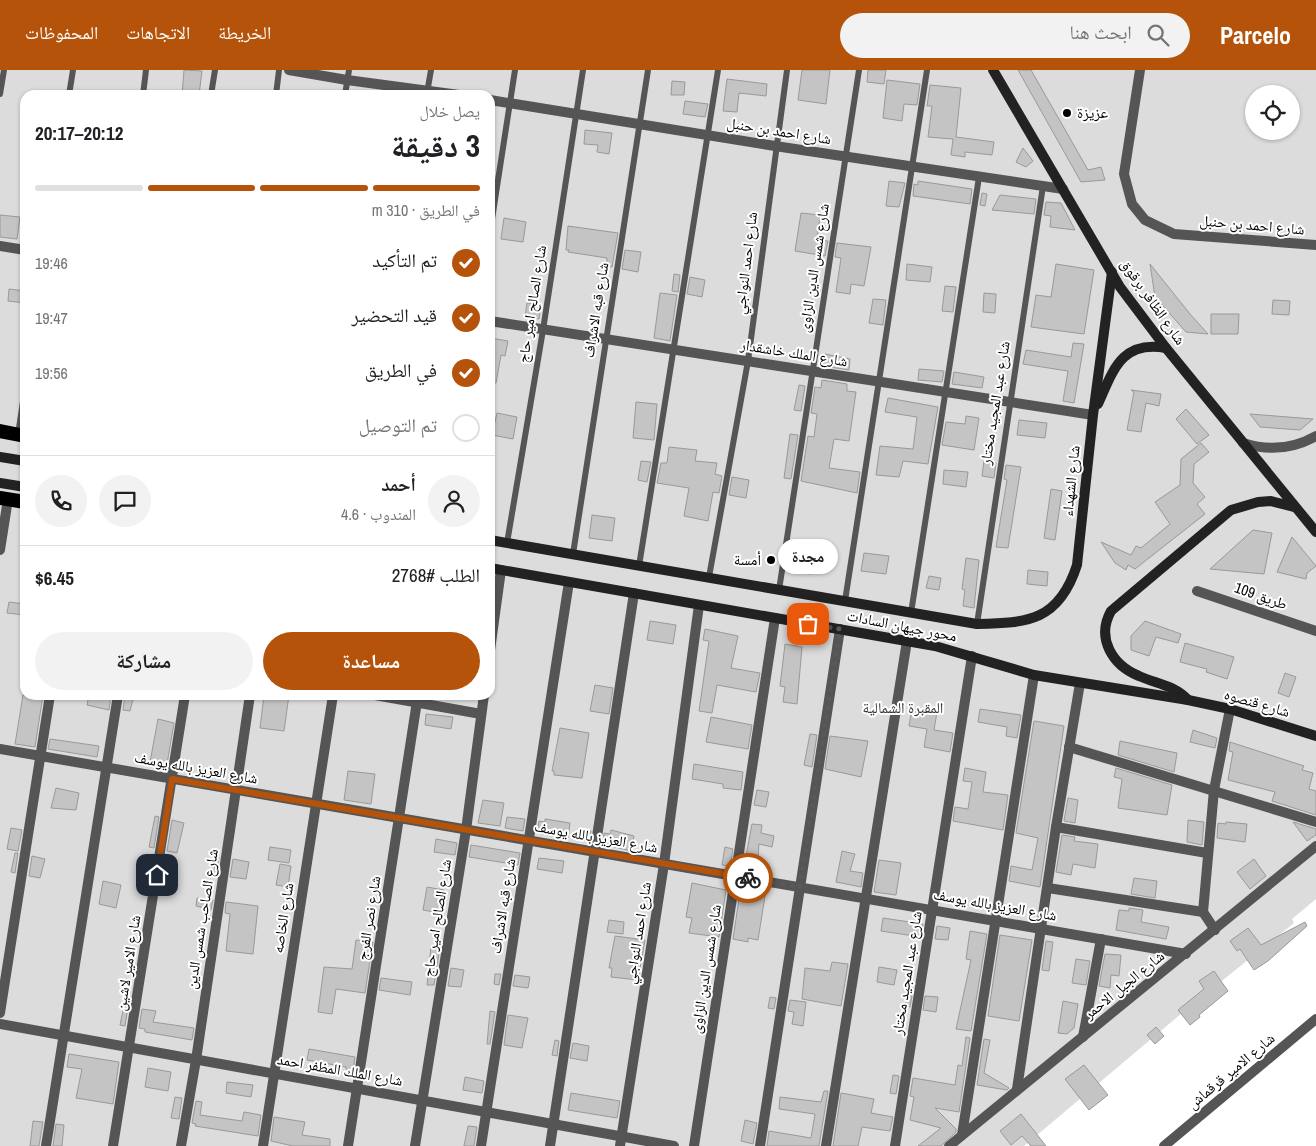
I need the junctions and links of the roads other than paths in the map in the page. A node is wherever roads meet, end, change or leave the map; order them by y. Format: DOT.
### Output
graph roads {
  1 [pos="4,70"];
  2 [pos="72,70"];
  3 [pos="146,70"];
  4 [pos="215,70"];
  5 [pos="280,70"];
  6 [pos="289,70"];
  7 [pos="431,70"];
  8 [pos="515,70"];
  9 [pos="583,70"];
  10 [pos="648,70"];
  11 [pos="718,70"];
  12 [pos="788,70"];
  13 [pos="859,70"];
  14 [pos="927,70"];
  15 [pos="993,70"];
  16 [pos="1140,70"];
  17 [pos="348,75"];
  18 [pos="70,90"];
  19 [pos="143,90"];
  20 [pos="212,90"];
  21 [pos="277,90"];
  22 [pos="346,90"];
  23 [pos="414,90"];
  24 [pos="428,90"];
  25 [pos="0,94"];
  26 [pos="495,100"];
  27 [pos="510,102"];
  28 [pos="576,112"];
  29 [pos="640,124"];
  30 [pos="709,135"];
  31 [pos="776,146"];
  32 [pos="846,156"];
  33 [pos="912,165"];
  34 [pos="979,176"];
  35 [pos="1043,186"];
  36 [pos="1063,190"];
  37 [pos="495,200"];
  38 [pos="1316,245"];
  39 [pos="0,246"];
  40 [pos="20,249"];
  41 [pos="1112,272"];
  42 [pos="495,322"];
  43 [pos="543,330"];
  44 [pos="606,339"];
  45 [pos="1166,348"];
  46 [pos="674,350"];
  47 [pos="748,361"];
  48 [pos="813,371"];
  49 [pos="879,381"];
  50 [pos="944,391"];
  51 [pos="1010,401"];
  52 [pos="1093,415"];
  53 [pos="0,431"];
  54 [pos="20,436"];
  55 [pos="1316,436"];
  56 [pos="1243,443"];
  57 [pos="0,457"];
  58 [pos="20,460"];
  59 [pos="0,483"];
  60 [pos="20,486"];
  61 [pos="4,499"];
  62 [pos="20,501"];
  63 [pos="1295,507"];
  64 [pos="1316,532"];
  65 [pos="495,541"];
  66 [pos="507,543"];
  67 [pos="0,550"];
  68 [pos="573,554"];
  69 [pos="639,566"];
  70 [pos="495,569"];
  71 [pos="501,570"];
  72 [pos="709,577"];
  73 [pos="569,582"];
  74 [pos="779,590"];
  75 [pos="1197,591"];
  76 [pos="634,593"];
  77 [pos="845,601"];
  78 [pos="699,605"];
  79 [pos="911,613"];
  80 [pos="495,614"];
  81 [pos="775,618"];
  82 [pos="977,624"];
  83 [pos="840,629"];
  84 [pos="1316,631"];
  85 [pos="907,641"];
  86 [pos="972,656"];
  87 [pos="1034,675"];
  88 [pos="1080,683"];
  89 [pos="49,700"];
  90 [pos="117,700"];
  91 [pos="184,700"];
  92 [pos="249,700"];
  93 [pos="332,700"];
  94 [pos="418,700"];
  95 [pos="426,700"];
  96 [pos="483,700"];
  97 [pos="1188,700"];
  98 [pos="1230,709"];
  99 [pos="481,714"];
  100 [pos="1316,736"];
  101 [pos="1069,747"];
  102 [pos="0,749"];
  103 [pos="41,756"];
  104 [pos="107,768"];
  105 [pos="172,779"];
  106 [pos="237,790"];
  107 [pos="1214,790"];
  108 [pos="316,804"];
  109 [pos="399,818"];
  110 [pos="1316,822"];
  111 [pos="1056,827"];
  112 [pos="466,830"];
  113 [pos="529,840"];
  114 [pos="1316,846"];
  115 [pos="596,852"];
  116 [pos="1208,853"];
  117 [pos="664,864"];
  118 [pos="735,876"];
  119 [pos="800,887"];
  120 [pos="1048,888"];
  121 [pos="864,898"];
  122 [pos="932,910"];
  123 [pos="1203,912"];
  124 [pos="997,921"];
  125 [pos="1042,929"];
  126 [pos="1215,930"];
  127 [pos="1101,939"];
  128 [pos="1186,954"];
  129 [pos="0,1013"];
  130 [pos="1316,1019"];
  131 [pos="0,1024"];
  132 [pos="65,1036"];
  133 [pos="1083,1037"];
  134 [pos="129,1048"];
  135 [pos="196,1060"];
  136 [pos="274,1074"];
  137 [pos="357,1089"];
  138 [pos="1017,1089"];
  139 [pos="422,1100"];
  140 [pos="486,1112"];
  141 [pos="554,1124"];
  142 [pos="962,1135"];
  143 [pos="621,1141"];
  144 [pos="46,1146"];
  145 [pos="113,1146"];
  146 [pos="181,1146"];
  147 [pos="263,1146"];
  148 [pos="348,1146"];
  149 [pos="415,1146"];
  150 [pos="481,1146"];
  151 [pos="550,1146"];
  152 [pos="674,1146"];
  153 [pos="694,1146"];
  154 [pos="760,1146"];
  155 [pos="826,1146"];
  156 [pos="895,1146"];
  157 [pos="949,1146"];
  158 [pos="1164,1146"];
  1 -- 25 [label="lane"];
  2 -- 18 [label="lane"];
  3 -- 19 [label="lane"];
  4 -- 20 [label="lane"];
  5 -- 21 [label="lane"];
  6 -- 17 [label="street"];
  7 -- 24 [label="lane"];
  8 -- 27 [label="lane"];
  9 -- 28 [label="lane, شارع الصالح امير حاج"];
  10 -- 29 [label="lane, شارع قبه الاشراف"];
  11 -- 30 [label="lane"];
  12 -- 31 [label="lane, شارع احمد النواجي"];
  13 -- 32 [label="lane, شارع شمس الدين الزاوى"];
  14 -- 33 [label="lane"];
  15 -- 36 [label="main road, شارع الظافر برقوق"];
  16 -- 38 [label="street, شارع احمد بن حنبل"];
  17 -- 22 [label="lane"];
  17 -- 23 [label="street"];
  26 -- 27 [label="street, شارع احمد بن حنبل"];
  27 -- 28 [label="street, شارع احمد بن حنبل"];
  27 -- 37 [label="lane"];
  28 -- 29 [label="street, شارع احمد بن حنبل"];
  28 -- 43 [label="lane, شارع الصالح امير حاج"];
  29 -- 30 [label="street, شارع احمد بن حنبل"];
  29 -- 44 [label="lane, شارع قبه الاشراف"];
  30 -- 31 [label="street, شارع احمد بن حنبل"];
  30 -- 46 [label="lane"];
  31 -- 32 [label="street, شارع احمد بن حنبل"];
  31 -- 47 [label="lane, شارع احمد النواجي"];
  32 -- 33 [label="street, شارع احمد بن حنبل"];
  32 -- 48 [label="lane, شارع شمس الدين الزاوى"];
  33 -- 34 [label="street, شارع احمد بن حنبل"];
  33 -- 49 [label="lane"];
  34 -- 35 [label="street, شارع احمد بن حنبل"];
  34 -- 50 [label="lane"];
  35 -- 36 [label="street, شارع احمد بن حنبل"];
  35 -- 51 [label="lane, شارع عبد المجيد مختار"];
  36 -- 41 [label="main road, شارع الظافر برقوق"];
  39 -- 40 [label="street"];
  41 -- 45 [label="main road, شارع الظافر برقوق"];
  41 -- 52 [label="main road, شارع الشهداء"];
  42 -- 43 [label="street, شارع الملك خاشقدار"];
  43 -- 44 [label="street, شارع الملك خاشقدار"];
  43 -- 66 [label="lane, شارع الصالح امير حاج"];
  44 -- 46 [label="street, شارع الملك خاشقدار"];
  44 -- 68 [label="lane, شارع قبه الاشراف"];
  45 -- 52 [label="main road"];
  45 -- 56 [label="main road, شارع الظافر برقوق"];
  46 -- 47 [label="street, شارع الملك خاشقدار"];
  46 -- 69 [label="lane"];
  47 -- 48 [label="street, شارع الملك خاشقدار"];
  47 -- 72 [label="lane, شارع احمد النواجي"];
  48 -- 49 [label="street, شارع الملك خاشقدار"];
  48 -- 74 [label="lane, شارع شمس الدين الزاوى"];
  49 -- 50 [label="street, شارع الملك خاشقدار"];
  49 -- 77 [label="lane"];
  50 -- 51 [label="street, شارع الملك خاشقدار"];
  50 -- 79 [label="lane"];
  51 -- 52 [label="street, شارع الملك خاشقدار"];
  51 -- 82 [label="lane, شارع عبد المجيد مختار"];
  52 -- 82 [label="main road, شارع الشهداء"];
  53 -- 54 [label="highway"];
  55 -- 56 [label="street"];
  56 -- 63 [label="main road, شارع الظافر برقوق"];
  57 -- 58 [label="main road"];
  59 -- 60 [label="main road"];
  61 -- 62 [label="highway"];
  61 -- 67 [label="street"];
  63 -- 64 [label="main road, شارع الظافر برقوق"];
  63 -- 97 [label="main road"];
  65 -- 66 [label="main road, محور جيهان السادات"];
  66 -- 68 [label="main road, محور جيهان السادات"];
  68 -- 69 [label="main road, محور جيهان السادات"];
  69 -- 72 [label="main road, محور جيهان السادات"];
  70 -- 71 [label="main road, محور جيهان السادات"];
  71 -- 73 [label="main road, محور جيهان السادات"];
  71 -- 80 [label="street"];
  72 -- 74 [label="main road, محور جيهان السادات"];
  73 -- 76 [label="main road, محور جيهان السادات"];
  73 -- 113 [label="street, شارع قبه الاشراف"];
  74 -- 77 [label="main road, محور جيهان السادات"];
  75 -- 84 [label="street, طريق 109"];
  76 -- 78 [label="main road, محور جيهان السادات"];
  76 -- 115 [label="street"];
  77 -- 79 [label="main road, محور جيهان السادات"];
  78 -- 81 [label="main road, محور جيهان السادات"];
  78 -- 117 [label="street, شارع احمد النواجي"];
  79 -- 82 [label="main road, محور جيهان السادات"];
  81 -- 83 [label="main road, محور جيهان السادات"];
  81 -- 118 [label="street, شارع شمس الدين الزاوى"];
  83 -- 85 [label="main road, محور جيهان السادات"];
  83 -- 119 [label="street"];
  85 -- 86 [label="main road, محور جيهان السادات"];
  85 -- 121 [label="street"];
  86 -- 87 [label="main road, محور جيهان السادات"];
  86 -- 122 [label="street, شارع عبد المجيد مختار"];
  87 -- 88 [label="main road, محور جيهان السادات"];
  87 -- 124 [label="street"];
  88 -- 97 [label="main road, محور جيهان السادات"];
  88 -- 101 [label="street"];
  89 -- 103 [label="street"];
  90 -- 104 [label="street"];
  91 -- 105 [label="street, شارع الامير لاشين"];
  92 -- 106 [label="street, شارع الصاحب شمس الدين"];
  93 -- 108 [label="street, شارع الخاصه"];
  94 -- 109 [label="street, شارع نصر الفرج"];
  95 -- 99 [label="street"];
  96 -- 99 [label="street, شارع الصالح امير حاج"];
  97 -- 98 [label="main road, شارع قنصوه"];
  98 -- 100 [label="main road, شارع قنصوه"];
  98 -- 107 [label="street"];
  99 -- 112 [label="street, شارع الصالح امير حاج"];
  101 -- 107 [label="street"];
  101 -- 111 [label="street"];
  102 -- 103 [label="street, شارع العزيز بالله يوسف"];
  103 -- 104 [label="street, شارع العزيز بالله يوسف"];
  103 -- 129 [label="street"];
  104 -- 105 [label="street, شارع العزيز بالله يوسف"];
  104 -- 132 [label="street"];
  105 -- 106 [label="street, شارع العزيز بالله يوسف"];
  105 -- 134 [label="street, شارع الامير لاشين"];
  106 -- 108 [label="street, شارع العزيز بالله يوسف"];
  106 -- 135 [label="street, شارع الصاحب شمس الدين"];
  107 -- 110 [label="street"];
  107 -- 116 [label="street"];
  108 -- 109 [label="street, شارع العزيز بالله يوسف"];
  108 -- 136 [label="street, شارع الخاصه"];
  109 -- 112 [label="street, شارع العزيز بالله يوسف"];
  109 -- 137 [label="street, شارع نصر الفرج"];
  111 -- 116 [label="street"];
  111 -- 120 [label="street"];
  112 -- 113 [label="street, شارع العزيز بالله يوسف"];
  112 -- 139 [label="street, شارع الصالح امير حاج"];
  113 -- 115 [label="street, شارع العزيز بالله يوسف"];
  113 -- 140 [label="street, شارع قبه الاشراف"];
  114 -- 126 [label="street, شارع الجبل الاحمر"];
  115 -- 117 [label="street, شارع العزيز بالله يوسف"];
  115 -- 141 [label="street"];
  116 -- 123 [label="street"];
  117 -- 118 [label="street, شارع العزيز بالله يوسف"];
  117 -- 143 [label="street, شارع احمد النواجي"];
  118 -- 119 [label="street, شارع العزيز بالله يوسف"];
  118 -- 153 [label="street, شارع شمس الدين الزاوى"];
  119 -- 121 [label="street, شارع العزيز بالله يوسف"];
  119 -- 154 [label="street"];
  120 -- 123 [label="street"];
  120 -- 125 [label="street"];
  121 -- 122 [label="street, شارع العزيز بالله يوسف"];
  121 -- 155 [label="street"];
  122 -- 124 [label="street, شارع العزيز بالله يوسف"];
  122 -- 156 [label="street, شارع عبد المجيد مختار"];
  123 -- 126 [label="street"];
  124 -- 125 [label="street, شارع العزيز بالله يوسف"];
  124 -- 142 [label="street"];
  125 -- 127 [label="street, شارع العزيز بالله يوسف"];
  125 -- 138 [label="street"];
  126 -- 128 [label="street, شارع الجبل الاحمر"];
  127 -- 128 [label="street, شارع العزيز بالله يوسف"];
  127 -- 133 [label="street"];
  128 -- 133 [label="street, شارع الجبل الاحمر"];
  130 -- 158 [label="street, شارع الامير قرقماش"];
  131 -- 132 [label="street, شارع الملك المظفر احمد"];
  132 -- 134 [label="street, شارع الملك المظفر احمد"];
  132 -- 144 [label="street"];
  133 -- 138 [label="street, شارع الجبل الاحمر"];
  134 -- 135 [label="street, شارع الملك المظفر احمد"];
  134 -- 145 [label="street, شارع الامير لاشين"];
  135 -- 136 [label="street, شارع الملك المظفر احمد"];
  135 -- 146 [label="street, شارع الصاحب شمس الدين"];
  136 -- 137 [label="street, شارع الملك المظفر احمد"];
  136 -- 147 [label="street, شارع الخاصه"];
  137 -- 139 [label="street, شارع الملك المظفر احمد"];
  137 -- 148 [label="street, شارع نصر الفرج"];
  138 -- 142 [label="street, شارع الجبل الاحمر"];
  139 -- 140 [label="street, شارع الملك المظفر احمد"];
  139 -- 149 [label="street, شارع الصالح امير حاج"];
  140 -- 141 [label="street, شارع الملك المظفر احمد"];
  140 -- 150 [label="street, شارع قبه الاشراف"];
  141 -- 143 [label="street, شارع الملك المظفر احمد"];
  141 -- 151 [label="street"];
  142 -- 157 [label="street, شارع الجبل الاحمر"];
  143 -- 152 [label="street, شارع الملك المظفر احمد"];
}
